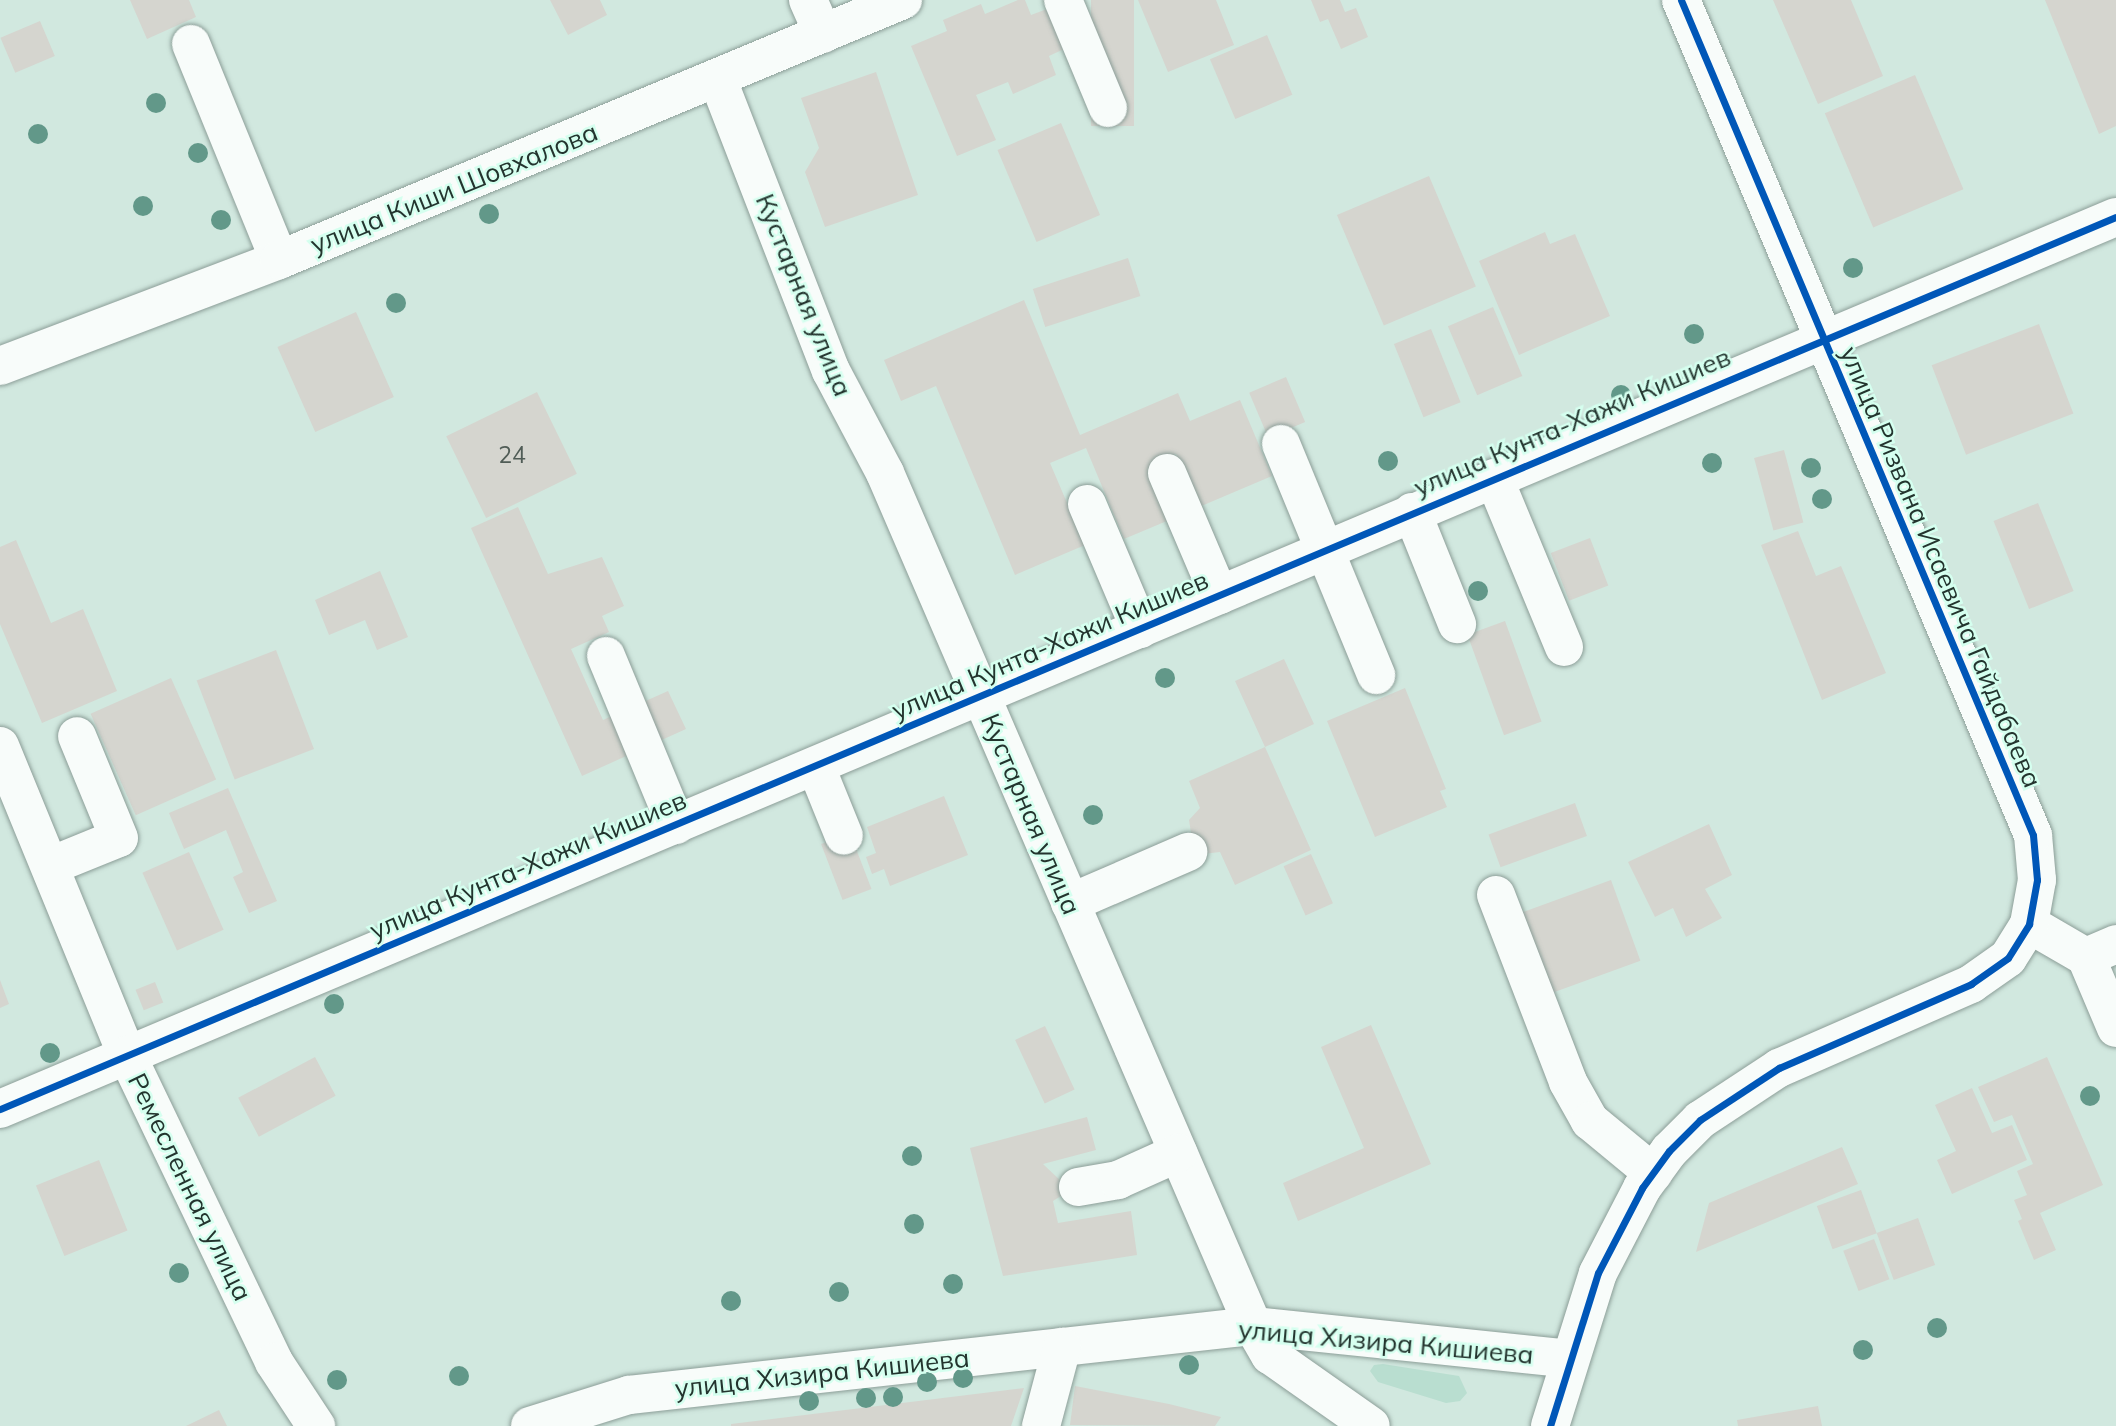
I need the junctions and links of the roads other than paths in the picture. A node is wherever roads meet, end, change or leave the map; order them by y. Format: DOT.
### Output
graph roads {
  1 [pos="903,0"];
  2 [pos="1063,0"];
  3 [pos="1681,0"];
  4 [pos="815,17"];
  5 [pos="191,44"];
  6 [pos="718,80"];
  7 [pos="1108,108"];
  8 [pos="2116,217"];
  9 [pos="279,260"];
  10 [pos="1822,340"];
  11 [pos="0,366"];
  12 [pos="1282,444"];
  13 [pos="1167,473"];
  14 [pos="1494,478"];
  15 [pos="1087,504"];
  16 [pos="1412,512"];
  17 [pos="1326,550"];
  18 [pos="1219,596"];
  19 [pos="1457,624"];
  20 [pos="1140,629"];
  21 [pos="1563,647"];
  22 [pos="606,656"];
  23 [pos="1376,675"];
  24 [pos="981,698"];
  25 [pos="78,736"];
  26 [pos="0,746"];
  27 [pos="816,767"];
  28 [pos="676,825"];
  29 [pos="844,836"];
  30 [pos="1188,852"];
  31 [pos="50,866"];
  32 [pos="1496,895"];
  33 [pos="1070,903"];
  34 [pos="2029,924"];
  35 [pos="2101,950"];
  36 [pos="2116,1028"];
  37 [pos="127,1055"];
  38 [pos="0,1109"];
  39 [pos="1178,1153"];
  40 [pos="1653,1173"];
  41 [pos="1077,1187"];
  42 [pos="1253,1326"];
  43 [pos="1062,1347"];
  44 [pos="1570,1359"];
  45 [pos="316,1426"];
  46 [pos="530,1426"];
  47 [pos="1041,1426"];
  48 [pos="1371,1426"];
  49 [pos="1550,1426"];
  1 -- 4 [label="street, улица Киши Шовхалова"];
  2 -- 7 [label="street"];
  3 -- 10 [label="street, улица Ризвана Исаевича Гайдабаева"];
  4 -- 6 [label="street, улица Киши Шовхалова"];
  5 -- 9 [label="street"];
  6 -- 9 [label="street, улица Киши Шовхалова"];
  6 -- 24 [label="street, Кустарная улица"];
  8 -- 10 [label="street, улица Кунта-Хажи Кишиев"];
  9 -- 11 [label="street, улица Киши Шовхалова"];
  10 -- 14 [label="street, улица Кунта-Хажи Кишиев"];
  10 -- 34 [label="street, улица Ризвана Исаевича Гайдабаева"];
  12 -- 17 [label="street"];
  13 -- 18 [label="street"];
  14 -- 16 [label="street, улица Кунта-Хажи Кишиев"];
  14 -- 21 [label="street"];
  15 -- 20 [label="street"];
  16 -- 17 [label="street, улица Кунта-Хажи Кишиев"];
  16 -- 19 [label="street"];
  17 -- 18 [label="street, улица Кунта-Хажи Кишиев"];
  17 -- 23 [label="street"];
  18 -- 20 [label="street, улица Кунта-Хажи Кишиев"];
  20 -- 24 [label="street, улица Кунта-Хажи Кишиев"];
  22 -- 28 [label="street"];
  24 -- 27 [label="street, улица Кунта-Хажи Кишиев"];
  24 -- 33 [label="street, Кустарная улица"];
  25 -- 31 [label="street"];
  26 -- 31 [label="street, Ремесленная улица"];
  27 -- 28 [label="street, улица Кунта-Хажи Кишиев"];
  27 -- 29 [label="street"];
  28 -- 37 [label="street, улица Кунта-Хажи Кишиев"];
  30 -- 33 [label="street"];
  31 -- 37 [label="street, Ремесленная улица"];
  32 -- 40 [label="street"];
  33 -- 39 [label="street, Кустарная улица"];
  34 -- 35 [label="street"];
  34 -- 40 [label="street, улица Хизира Кишиева"];
  35 -- 36 [label="street"];
  37 -- 38 [label="street, улица Кунта-Хажи Кишиев"];
  37 -- 45 [label="street, Ремесленная улица"];
  39 -- 41 [label="street"];
  39 -- 42 [label="street, Кустарная улица"];
  40 -- 44 [label="street, улица Хизира Кишиева"];
  42 -- 43 [label="street, улица Хизира Кишиева"];
  42 -- 44 [label="street, улица Хизира Кишиева"];
  42 -- 48 [label="street, Кустарная улица"];
  43 -- 46 [label="street, улица Хизира Кишиева"];
  43 -- 47 [label="street"];
  44 -- 49 [label="street"];
}
